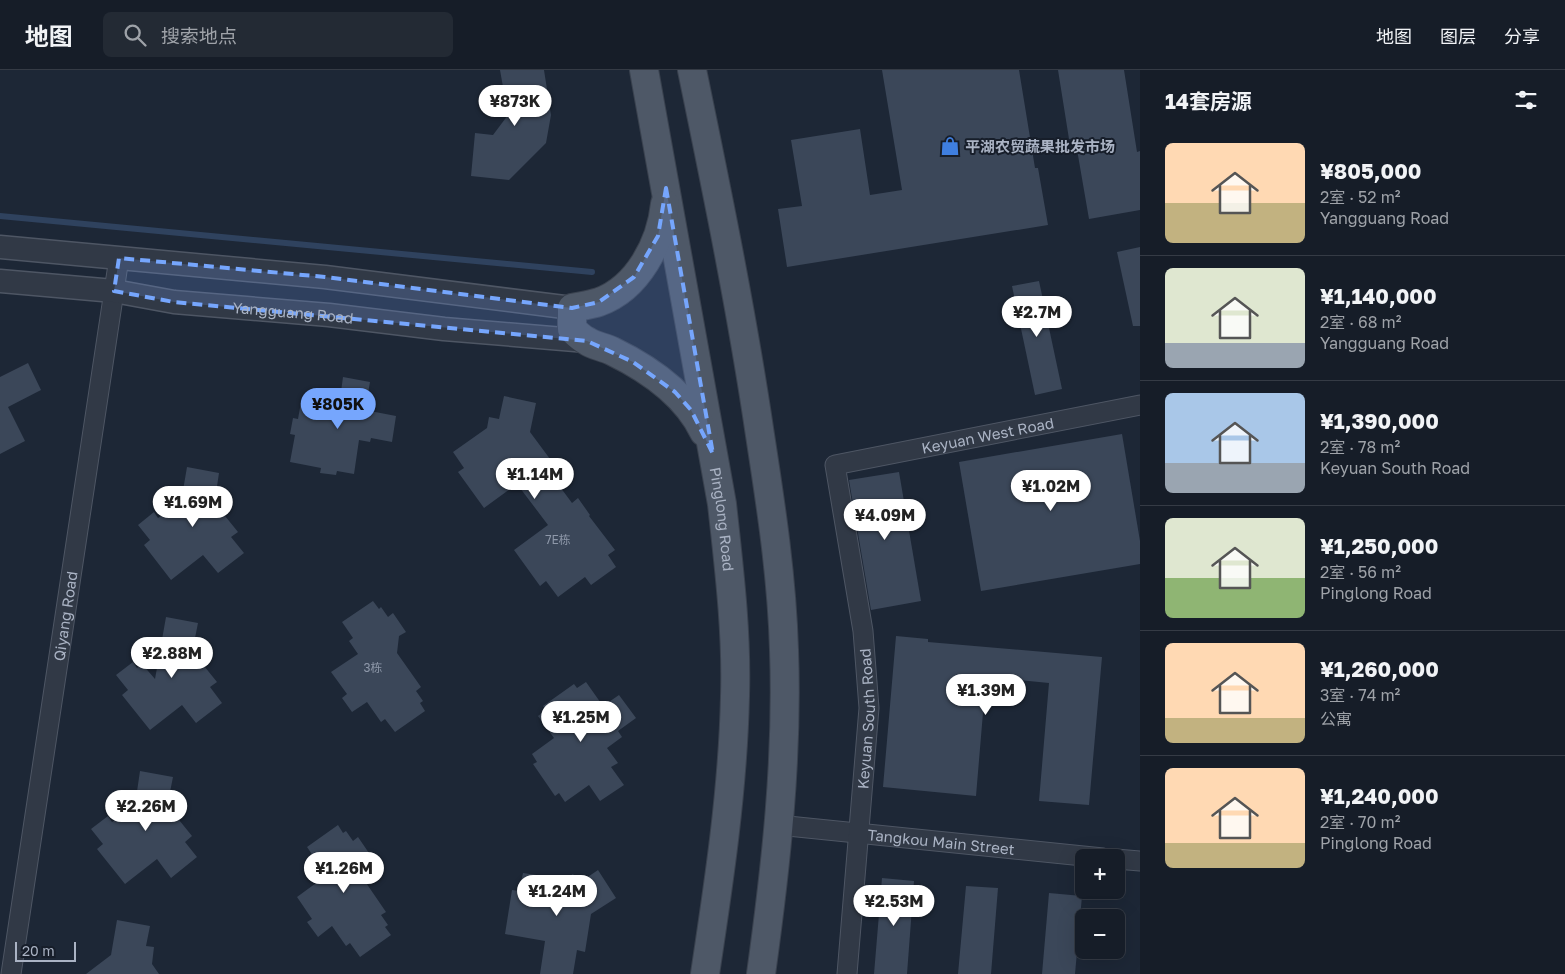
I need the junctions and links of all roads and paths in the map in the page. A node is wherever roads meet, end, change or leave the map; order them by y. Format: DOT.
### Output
graph roads {
  1 [pos="644,70"];
  2 [pos="692,70"];
  3 [pos="666,188"];
  4 [pos="0,247"];
  5 [pos="119,258"];
  6 [pos="0,281"];
  7 [pos="114,291"];
  8 [pos="572,308"];
  9 [pos="586,342"];
  10 [pos="1140,405"];
  11 [pos="713,454"];
  12 [pos="835,464"];
  13 [pos="778,825"];
  14 [pos="858,833"];
  15 [pos="1075,855"];
  16 [pos="1125,860"];
  17 [pos="1140,861"];
  18 [pos="11,974"];
  19 [pos="706,974"];
  20 [pos="761,974"];
  21 [pos="847,974"];
  1 -- 3 [label="main road, Pinglong Road"];
  2 -- 13 [label="main road"];
  3 -- 8 [label="main road"];
  3 -- 11 [label="main road, Pinglong Road"];
  4 -- 5 [label="street"];
  5 -- 7 [label="street, Qiyang Road"];
  5 -- 8 [label="street"];
  6 -- 7 [label="street, Yangguang Road"];
  7 -- 9 [label="street, Yangguang Road"];
  7 -- 18 [label="street, Qiyang Road"];
  8 -- 9 [label="main road"];
  9 -- 11 [label="main road"];
  10 -- 12 [label="street, Keyuan West Road"];
  11 -- 19 [label="main road, Pinglong Road"];
  12 -- 14 [label="street, Keyuan South Road"];
  13 -- 14 [label="street, Tangkou Main Street"];
  13 -- 20 [label="main road"];
  14 -- 15 [label="street, Tangkou Main Street"];
  14 -- 21 [label="street, Keyuan South Road"];
  16 -- 17 [label="street"];
}
